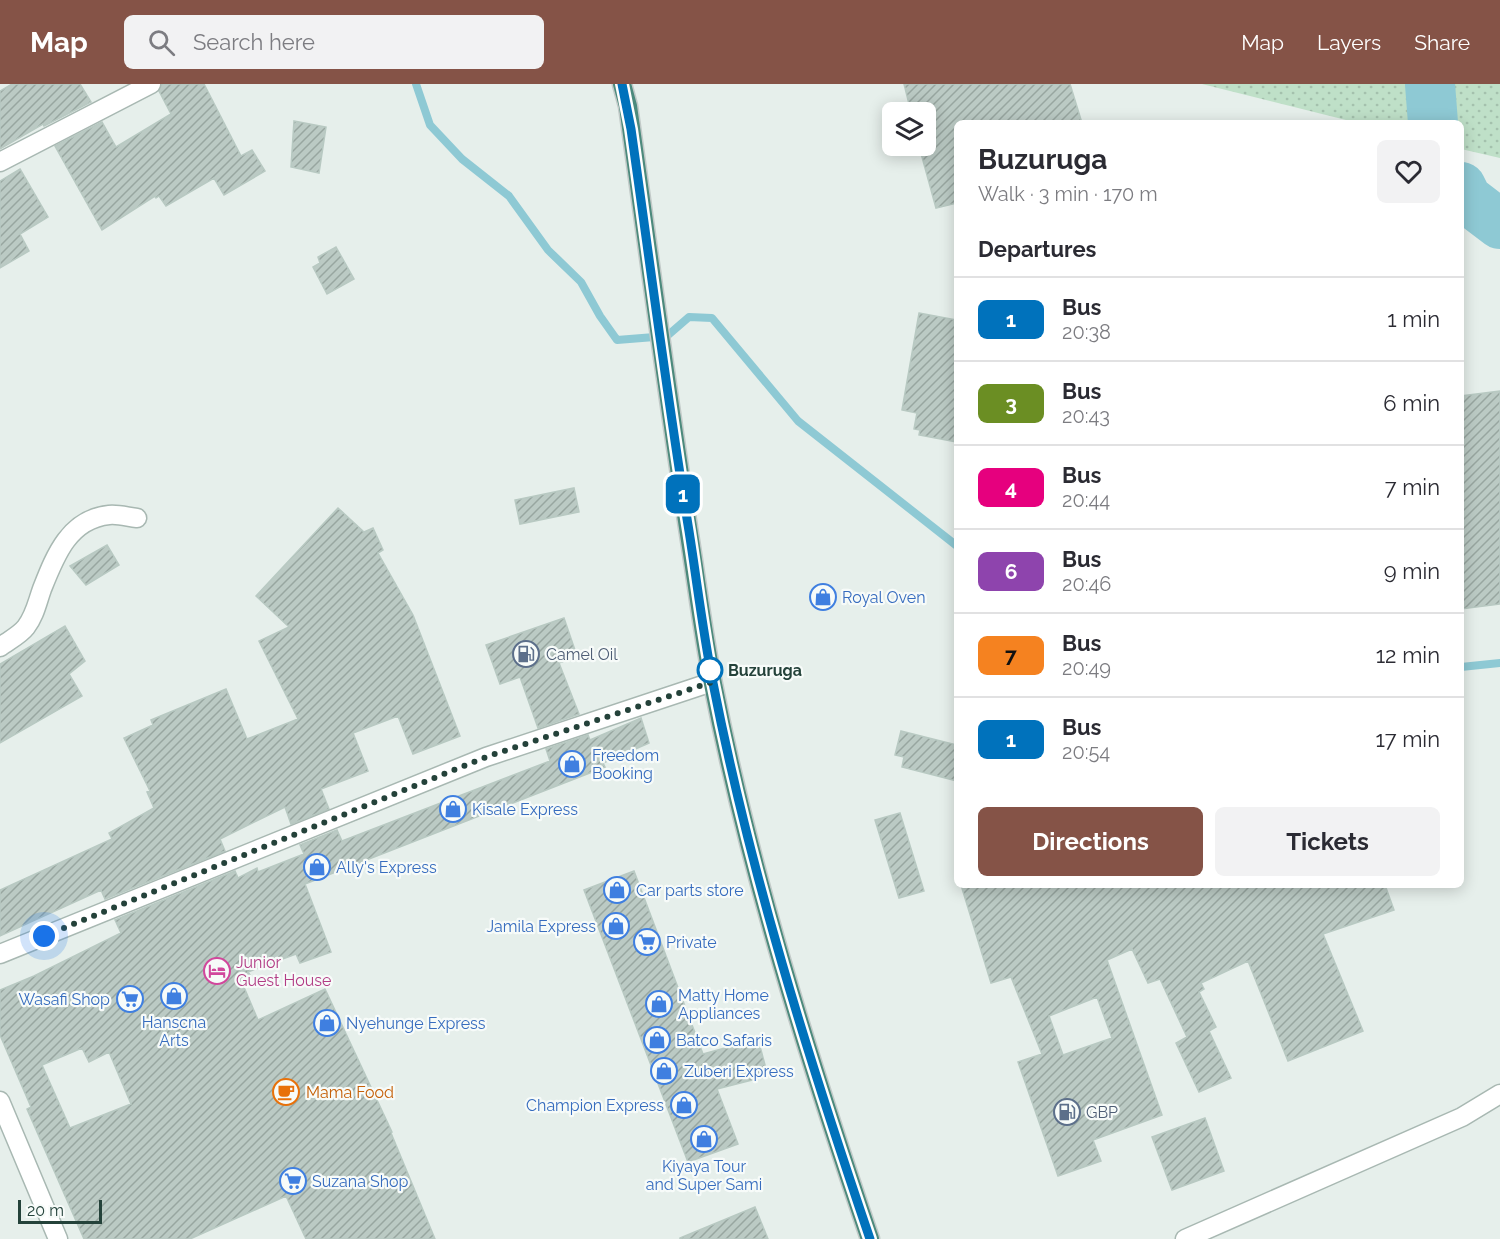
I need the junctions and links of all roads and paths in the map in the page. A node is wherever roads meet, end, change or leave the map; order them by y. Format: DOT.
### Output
graph roads {
  1 [pos="151,84"];
  2 [pos="622,84"];
  3 [pos="0,162"];
  4 [pos="137,518"];
  5 [pos="0,647"];
  6 [pos="712,682"];
  7 [pos="0,954"];
  8 [pos="1500,1094"];
  9 [pos="0,1101"];
  10 [pos="58,1239"];
  11 [pos="870,1239"];
  12 [pos="1185,1239"];
  1 -- 3 [label="street"];
  2 -- 6 [label="highway"];
  4 -- 5 [label="street"];
  6 -- 7 [label="street"];
  6 -- 11 [label="highway"];
  8 -- 12 [label="street"];
  9 -- 10 [label="street"];
}
